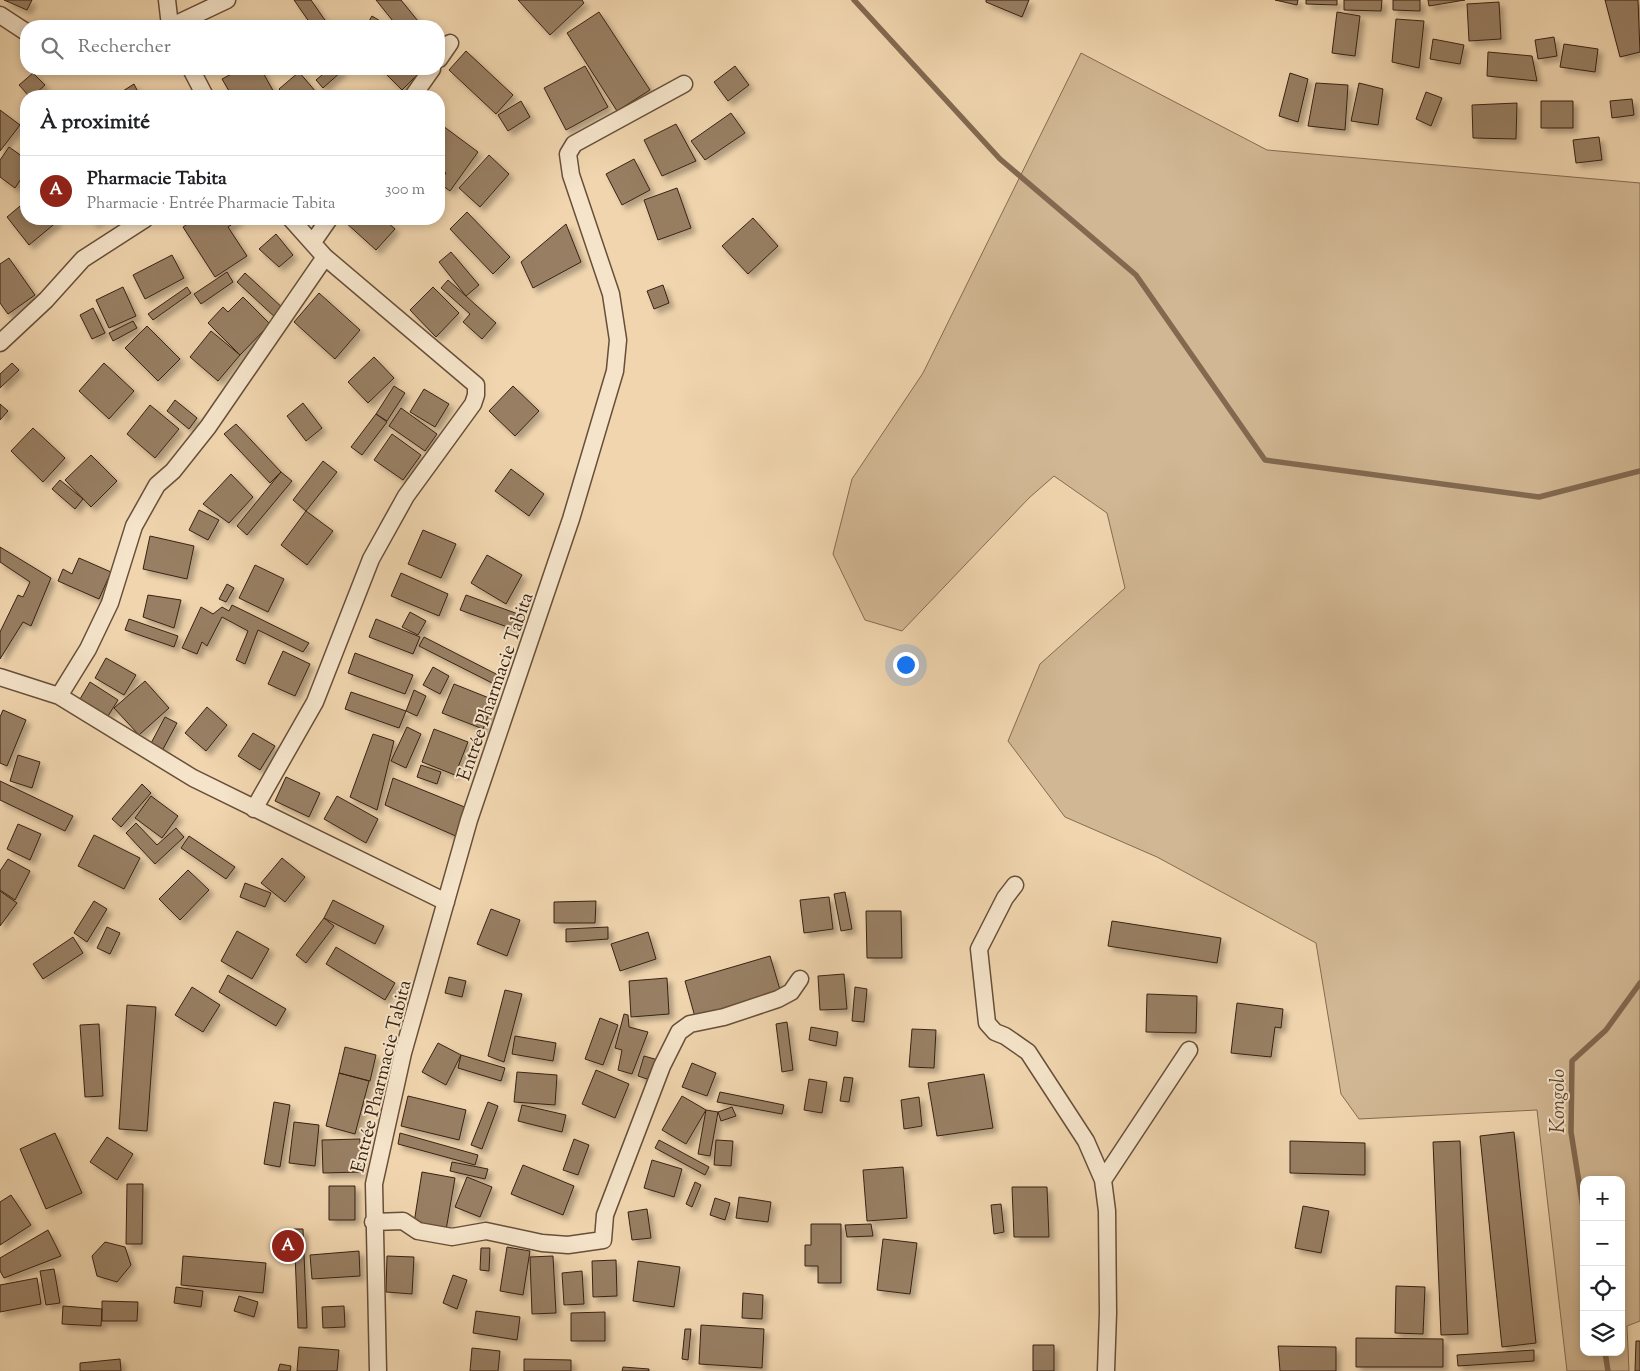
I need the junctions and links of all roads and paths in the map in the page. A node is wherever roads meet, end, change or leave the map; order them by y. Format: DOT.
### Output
graph roads {
  1 [pos="167,0"];
  2 [pos="227,0"];
  3 [pos="0,15"];
  4 [pos="170,20"];
  5 [pos="184,20"];
  6 [pos="20,28"];
  7 [pos="450,43"];
  8 [pos="445,50"];
  9 [pos="194,75"];
  10 [pos="428,75"];
  11 [pos="684,84"];
  12 [pos="202,90"];
  13 [pos="417,90"];
  14 [pos="136,225"];
  15 [pos="297,225"];
  16 [pos="325,225"];
  17 [pos="313,242"];
  18 [pos="326,257"];
  19 [pos="0,343"];
  20 [pos="0,677"];
  21 [pos="59,696"];
  22 [pos="254,810"];
  23 [pos="1015,885"];
  24 [pos="446,902"];
  25 [pos="800,979"];
  26 [pos="1189,1050"];
  27 [pos="1103,1180"];
  28 [pos="373,1222"];
  29 [pos="378,1371"];
  30 [pos="1106,1371"];
  1 -- 4 [label="street"];
  2 -- 5 [label="street"];
  3 -- 6 [label="street"];
  7 -- 8 [label="street"];
  9 -- 12 [label="street"];
  10 -- 13 [label="street"];
  11 -- 24 [label="street, Entrée Pharmacie Tabita"];
  14 -- 19 [label="street"];
  15 -- 17 [label="street"];
  16 -- 17 [label="street"];
  17 -- 18 [label="street"];
  18 -- 21 [label="street"];
  18 -- 22 [label="street"];
  20 -- 21 [label="street"];
  21 -- 22 [label="street"];
  22 -- 24 [label="street"];
  23 -- 27 [label="street"];
  24 -- 28 [label="street, Entrée Pharmacie Tabita"];
  25 -- 28 [label="street"];
  26 -- 27 [label="street"];
  27 -- 30 [label="street"];
  28 -- 29 [label="street, Entrée Pharmacie Tabita"];
}
